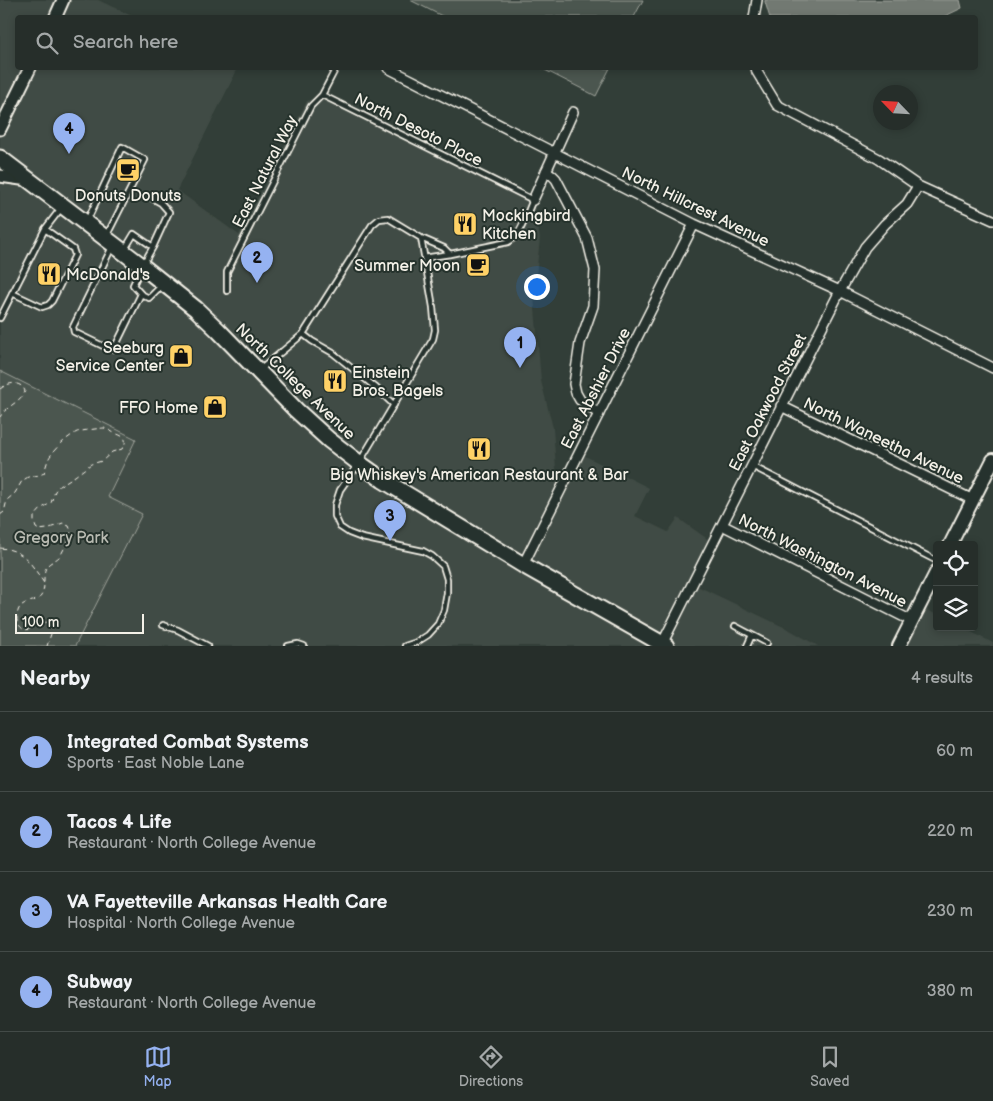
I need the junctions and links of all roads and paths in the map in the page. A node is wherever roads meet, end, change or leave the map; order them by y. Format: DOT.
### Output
graph roads {
  1 [pos="63,0"];
  2 [pos="757,0"];
  3 [pos="56,15"];
  4 [pos="754,15"];
  5 [pos="29,70"];
  6 [pos="335,70"];
  7 [pos="392,70"];
  8 [pos="756,70"];
  9 [pos="322,94"];
  10 [pos="573,112"];
  11 [pos="0,129"];
  12 [pos="554,152"];
  13 [pos="0,158"];
  14 [pos="546,171"];
  15 [pos="0,176"];
  16 [pos="30,180"];
  17 [pos="918,186"];
  18 [pos="152,198"];
  19 [pos="533,200"];
  20 [pos="62,206"];
  21 [pos="993,220"];
  22 [pos="86,224"];
  23 [pos="694,224"];
  24 [pos="45,229"];
  25 [pos="421,238"];
  26 [pos="114,245"];
  27 [pos="153,247"];
  28 [pos="450,254"];
  29 [pos="424,258"];
  30 [pos="142,266"];
  31 [pos="164,284"];
  32 [pos="227,291"];
  33 [pos="840,291"];
  34 [pos="12,294"];
  35 [pos="141,294"];
  36 [pos="0,318"];
  37 [pos="303,334"];
  38 [pos="993,368"];
  39 [pos="258,371"];
  40 [pos="0,389"];
  41 [pos="394,405"];
  42 [pos="781,406"];
  43 [pos="599,414"];
  44 [pos="0,417"];
  45 [pos="993,460"];
  46 [pos="359,463"];
  47 [pos="752,466"];
  48 [pos="973,500"];
  49 [pos="0,514"];
  50 [pos="722,526"];
  51 [pos="952,541"];
  52 [pos="0,548"];
  53 [pos="933,559"];
  54 [pos="523,565"];
  55 [pos="933,579"];
  56 [pos="44,583"];
  57 [pos="912,621"];
  58 [pos="163,625"];
  59 [pos="735,626"];
  60 [pos="752,635"];
  61 [pos="767,643"];
  62 [pos="664,645"];
  63 [pos="47,646"];
  64 [pos="208,646"];
  65 [pos="288,646"];
  66 [pos="304,646"];
  67 [pos="405,646"];
  68 [pos="747,646"];
  69 [pos="899,646"];
  1 -- 3 [label="street"];
  2 -- 4 [label="street"];
  5 -- 11 [label="street"];
  6 -- 9 [label="lane"];
  7 -- 12 [label="street, North Hillcrest Avenue"];
  8 -- 17 [label="street"];
  9 -- 19 [label="lane, North Desoto Place"];
  9 -- 32 [label="lane, East Natural Way"];
  10 -- 12 [label="street"];
  12 -- 14 [label="street"];
  12 -- 23 [label="street, North Hillcrest Avenue"];
  13 -- 16 [label="main road, North College Avenue"];
  14 -- 19 [label="street"];
  14 -- 43 [label="street"];
  15 -- 16 [label="street"];
  16 -- 20 [label="main road, North College Avenue"];
  17 -- 21 [label="street"];
  17 -- 33 [label="street, East Oakwood Street"];
  18 -- 27 [label="lane"];
  19 -- 28 [label="lane"];
  20 -- 22 [label="main road, North College Avenue"];
  20 -- 24 [label="lane"];
  22 -- 26 [label="main road, North College Avenue"];
  22 -- 26 [label="lane"];
  23 -- 33 [label="street, North Hillcrest Avenue"];
  23 -- 43 [label="street, East Abshier Drive"];
  24 -- 34 [label="lane"];
  24 -- 34 [label="lane"];
  25 -- 28 [label="lane"];
  25 -- 29 [label="lane"];
  25 -- 37 [label="lane"];
  26 -- 27 [label="lane"];
  26 -- 30 [label="main road, North College Avenue"];
  26 -- 35 [label="lane"];
  27 -- 30 [label="lane"];
  28 -- 29 [label="lane"];
  29 -- 41 [label="lane"];
  30 -- 31 [label="main road, North College Avenue"];
  30 -- 35 [label="lane"];
  31 -- 35 [label="lane"];
  31 -- 39 [label="main road, North College Avenue"];
  33 -- 38 [label="street, North Hillcrest Avenue"];
  33 -- 42 [label="street, East Oakwood Street"];
  34 -- 36 [label="lane"];
  37 -- 39 [label="lane"];
  37 -- 41 [label="lane"];
  39 -- 46 [label="main road, North College Avenue"];
  40 -- 44 [label="path"];
  41 -- 46 [label="lane"];
  42 -- 47 [label="street, East Oakwood Street"];
  42 -- 48 [label="street, North Waneetha Avenue"];
  43 -- 54 [label="street, East Abshier Drive"];
  45 -- 48 [label="main road"];
  46 -- 54 [label="main road, North College Avenue"];
  46 -- 67 [label="lane"];
  47 -- 50 [label="street, East Oakwood Street"];
  47 -- 53 [label="lane"];
  48 -- 51 [label="main road"];
  49 -- 56 [label="path"];
  50 -- 57 [label="street, North Washington Avenue"];
  50 -- 62 [label="street, East Oakwood Street"];
  52 -- 56 [label="path"];
  54 -- 62 [label="main road, North College Avenue"];
  55 -- 57 [label="main road"];
  56 -- 63 [label="path"];
  57 -- 69 [label="main road"];
  58 -- 64 [label="lane"];
  59 -- 60 [label="lane"];
  60 -- 61 [label="lane"];
  60 -- 68 [label="lane"];
  65 -- 66 [label="lane"];
}
